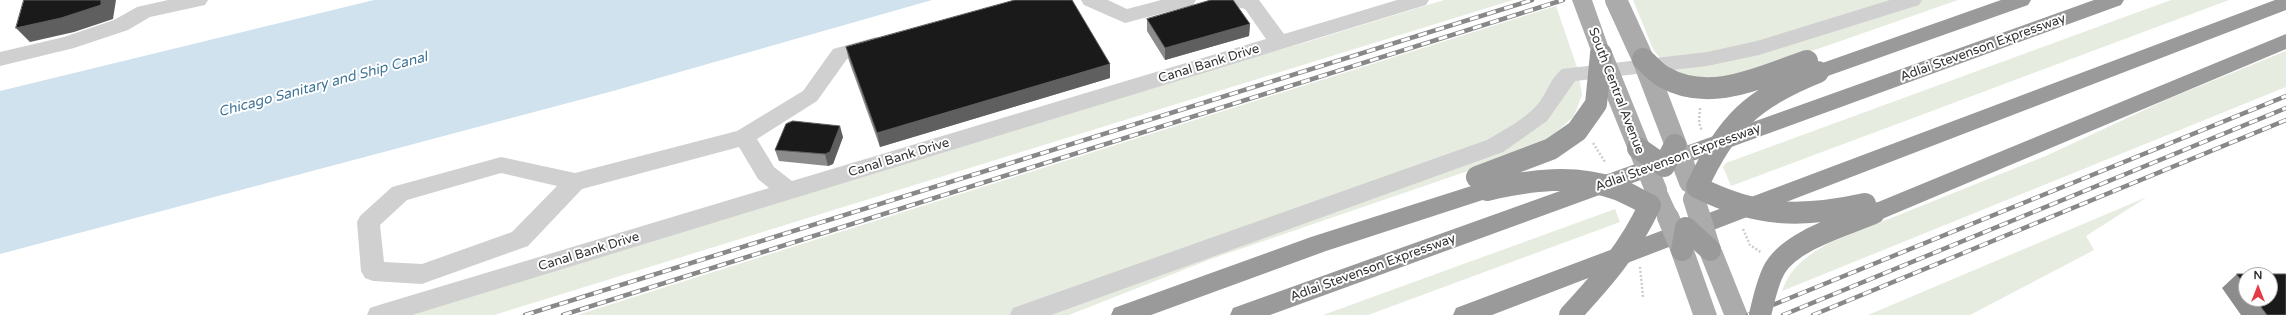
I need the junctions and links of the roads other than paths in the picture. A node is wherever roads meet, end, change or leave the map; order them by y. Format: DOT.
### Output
graph roads {
  1 [pos="198,0"];
  2 [pos="1091,0"];
  3 [pos="1186,0"];
  4 [pos="1419,0"];
  5 [pos="1582,0"];
  6 [pos="1616,0"];
  7 [pos="1912,0"];
  8 [pos="2021,0"];
  9 [pos="2114,0"];
  10 [pos="1253,2"];
  11 [pos="2286,3"];
  12 [pos="144,6"];
  13 [pos="893,39"];
  14 [pos="2286,41"];
  15 [pos="1279,42"];
  16 [pos="1601,54"];
  17 [pos="0,59"];
  18 [pos="1643,59"];
  19 [pos="1812,67"];
  20 [pos="744,137"];
  21 [pos="1676,145"];
  22 [pos="1638,148"];
  23 [pos="1664,166"];
  24 [pos="575,182"];
  25 [pos="1482,184"];
  26 [pos="1694,189"];
  27 [pos="789,191"];
  28 [pos="1869,209"];
  29 [pos="1668,218"];
  30 [pos="1710,250"];
  31 [pos="379,315"];
  32 [pos="1022,315"];
  33 [pos="1123,315"];
  34 [pos="1242,315"];
  35 [pos="1465,315"];
  36 [pos="1570,315"];
  37 [pos="1705,315"];
  38 [pos="1736,315"];
  39 [pos="1760,315"];
  1 -- 12 [label="lane"];
  2 -- 3 [label="lane"];
  4 -- 15 [label="lane, Canal Bank Drive"];
  5 -- 16 [label="main road, South Central Avenue"];
  6 -- 18 [label="main road, bridge"];
  7 -- 32 [label="lane"];
  8 -- 19 [label="highway"];
  9 -- 34 [label="highway, Adlai Stevenson Expressway"];
  10 -- 15 [label="lane"];
  11 -- 35 [label="highway"];
  12 -- 17 [label="lane"];
  13 -- 20 [label="lane"];
  14 -- 28 [label="highway"];
  15 -- 27 [label="lane, Canal Bank Drive"];
  16 -- 22 [label="main road, South Central Avenue, bridge"];
  16 -- 25 [label="highway, bridge"];
  18 -- 19 [label="highway, bridge"];
  18 -- 21 [label="main road, bridge"];
  19 -- 26 [label="highway, bridge"];
  20 -- 24 [label="lane"];
  20 -- 27 [label="lane"];
  21 -- 23 [label="highway, bridge"];
  21 -- 26 [label="main road, bridge"];
  22 -- 23 [label="highway, bridge"];
  22 -- 29 [label="main road, South Central Avenue, bridge"];
  23 -- 26 [label="highway"];
  23 -- 29 [label="highway"];
  24 -- 24 [label="lane"];
  25 -- 29 [label="highway, bridge"];
  25 -- 33 [label="highway"];
  26 -- 28 [label="highway, bridge"];
  26 -- 29 [label="highway"];
  26 -- 30 [label="main road, bridge"];
  27 -- 31 [label="lane, Canal Bank Drive"];
  28 -- 39 [label="highway, bridge"];
  29 -- 30 [label="highway, bridge"];
  29 -- 36 [label="highway, bridge"];
  29 -- 37 [label="main road, South Central Avenue"];
  30 -- 38 [label="main road"];
}
